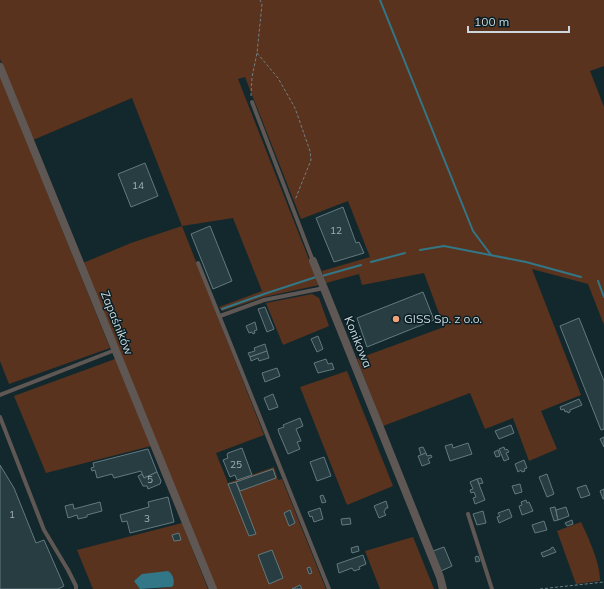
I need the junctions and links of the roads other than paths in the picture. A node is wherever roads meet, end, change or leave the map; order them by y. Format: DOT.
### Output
graph roads {
  1 [pos="0,67"];
  2 [pos="252,102"];
  3 [pos="313,261"];
  4 [pos="198,263"];
  5 [pos="324,288"];
  6 [pos="220,316"];
  7 [pos="115,350"];
  8 [pos="0,395"];
  9 [pos="0,417"];
  10 [pos="468,514"];
  11 [pos="76,589"];
  12 [pos="213,589"];
  13 [pos="329,589"];
  14 [pos="443,589"];
  15 [pos="492,589"];
  1 -- 7 [label="street, Zapaśników"];
  2 -- 3 [label="lane, Konikowa"];
  3 -- 5 [label="street, Konikowa"];
  4 -- 6 [label="lane"];
  5 -- 6 [label="lane"];
  5 -- 14 [label="street, Konikowa"];
  6 -- 13 [label="lane"];
  7 -- 8 [label="lane"];
  7 -- 12 [label="street, Zapaśników"];
  9 -- 11 [label="lane"];
  10 -- 15 [label="lane"];
}
